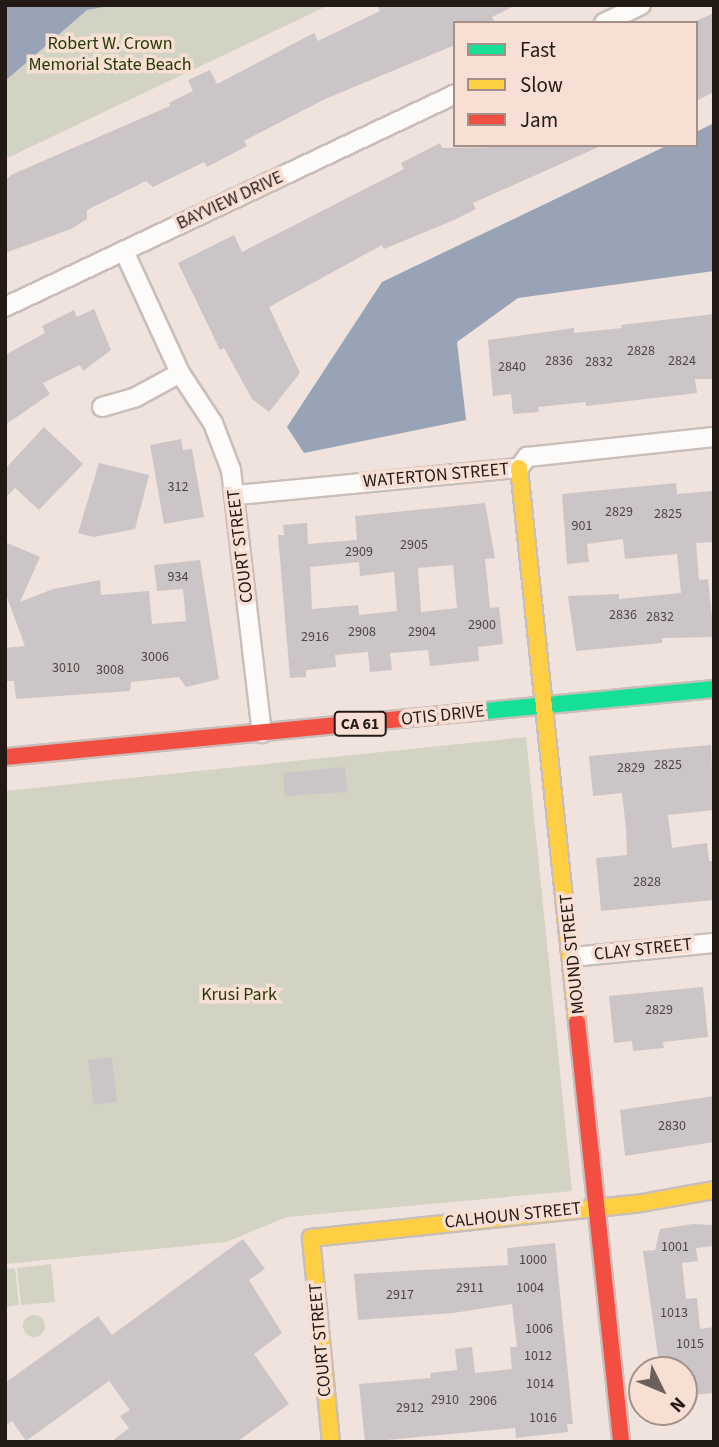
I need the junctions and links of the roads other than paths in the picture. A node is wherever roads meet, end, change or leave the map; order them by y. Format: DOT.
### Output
graph roads {
  1 [pos="641,5"];
  2 [pos="608,21"];
  3 [pos="453,95"];
  4 [pos="124,251"];
  5 [pos="5,307"];
  6 [pos="180,373"];
  7 [pos="102,407"];
  8 [pos="714,437"];
  9 [pos="519,468"];
  10 [pos="237,495"];
  11 [pos="714,689"];
  12 [pos="547,706"];
  13 [pos="262,733"];
  14 [pos="5,757"];
  15 [pos="714,943"];
  16 [pos="573,957"];
  17 [pos="714,1191"];
  18 [pos="598,1208"];
  19 [pos="311,1238"];
  20 [pos="331,1442"];
  21 [pos="621,1442"];
  1 -- 2 [label="street"];
  3 -- 4 [label="street, BAYVIEW DRIVE"];
  4 -- 5 [label="street, BAYVIEW DRIVE"];
  4 -- 6 [label="street, COURT STREET"];
  6 -- 7 [label="street"];
  6 -- 10 [label="street, COURT STREET"];
  8 -- 9 [label="street, WATERTON STREET"];
  9 -- 10 [label="street, WATERTON STREET"];
  9 -- 12 [label="street, MOUND STREET"];
  10 -- 13 [label="street, COURT STREET"];
  11 -- 12 [label="street, OTIS DRIVE / CA 61"];
  12 -- 13 [label="street, OTIS DRIVE / CA 61"];
  12 -- 16 [label="street, MOUND STREET"];
  13 -- 14 [label="street, OTIS DRIVE / CA 61"];
  15 -- 16 [label="street, CLAY STREET"];
  16 -- 18 [label="street, MOUND STREET"];
  17 -- 18 [label="street, CALHOUN STREET"];
  18 -- 19 [label="street, CALHOUN STREET"];
  18 -- 21 [label="street, MOUND STREET"];
  19 -- 20 [label="street, COURT STREET"];
}
